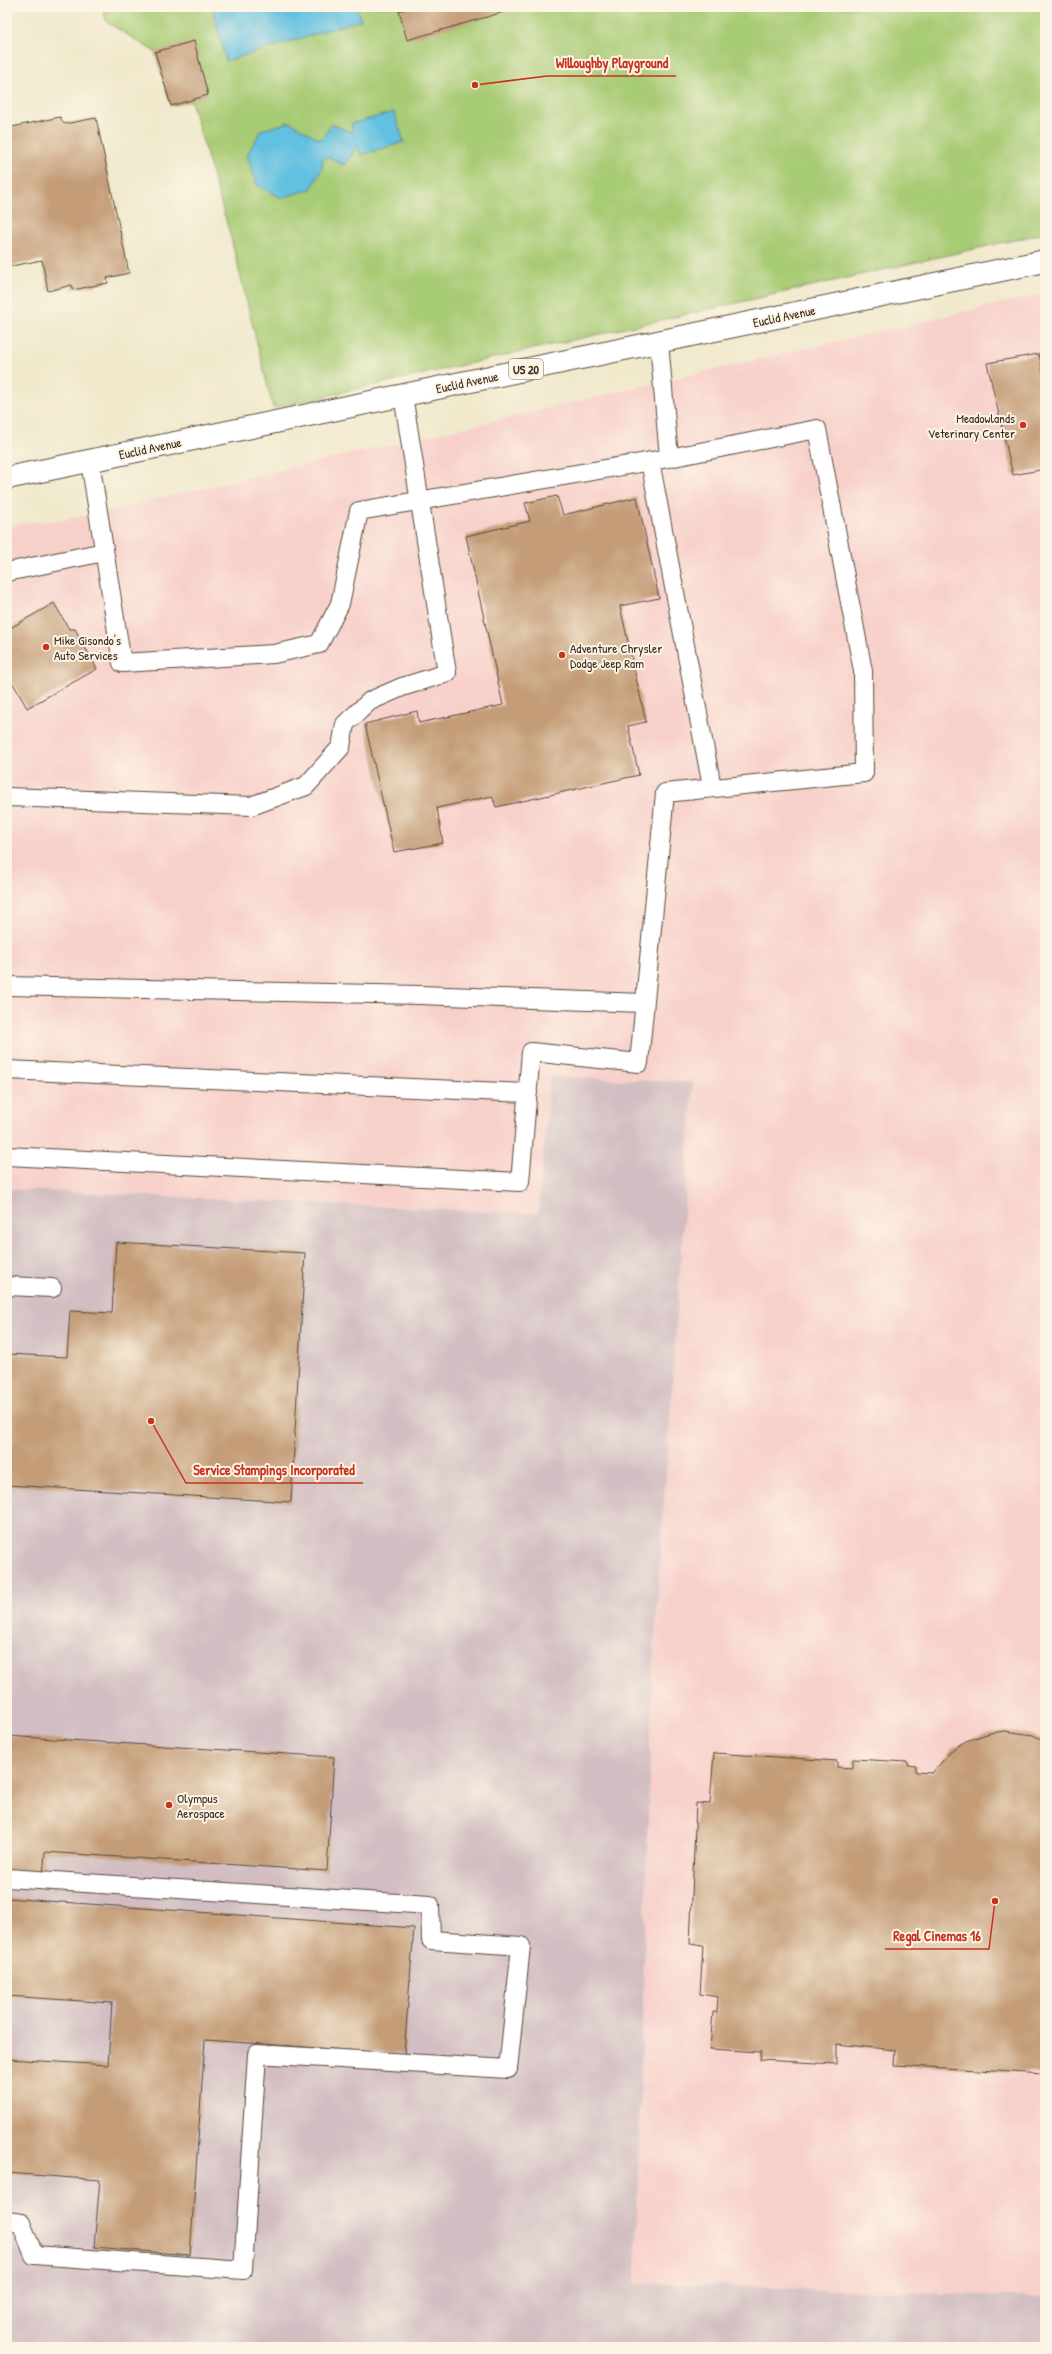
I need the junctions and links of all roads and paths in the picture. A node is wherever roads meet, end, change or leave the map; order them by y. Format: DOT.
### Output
graph roads {
  1 [pos="1045,262"];
  2 [pos="659,342"];
  3 [pos="403,395"];
  4 [pos="669,458"];
  5 [pos="90,461"];
  6 [pos="650,461"];
  7 [pos="7,475"];
  8 [pos="420,499"];
  9 [pos="104,552"];
  10 [pos="7,572"];
  11 [pos="712,787"];
  12 [pos="7,797"];
  13 [pos="7,986"];
  14 [pos="644,1003"];
  15 [pos="7,1070"];
  16 [pos="528,1093"];
  17 [pos="7,1156"];
  18 [pos="7,1286"];
  19 [pos="52,1288"];
  20 [pos="7,1878"];
  21 [pos="7,2221"];
  1 -- 2 [label="main road, Euclid Avenue / US 20"];
  2 -- 3 [label="main road, Euclid Avenue / US 20"];
  2 -- 4 [label="lane"];
  3 -- 5 [label="main road, Euclid Avenue / US 20"];
  3 -- 8 [label="lane"];
  4 -- 6 [label="lane"];
  4 -- 11 [label="lane"];
  5 -- 7 [label="main road, Euclid Avenue / US 20"];
  5 -- 9 [label="lane"];
  6 -- 8 [label="lane"];
  6 -- 11 [label="lane"];
  8 -- 9 [label="lane"];
  8 -- 12 [label="lane"];
  9 -- 10 [label="lane"];
  11 -- 14 [label="lane"];
  13 -- 14 [label="lane"];
  14 -- 16 [label="lane"];
  15 -- 16 [label="lane"];
  16 -- 17 [label="lane"];
  18 -- 19 [label="lane"];
  20 -- 21 [label="lane"];
}
